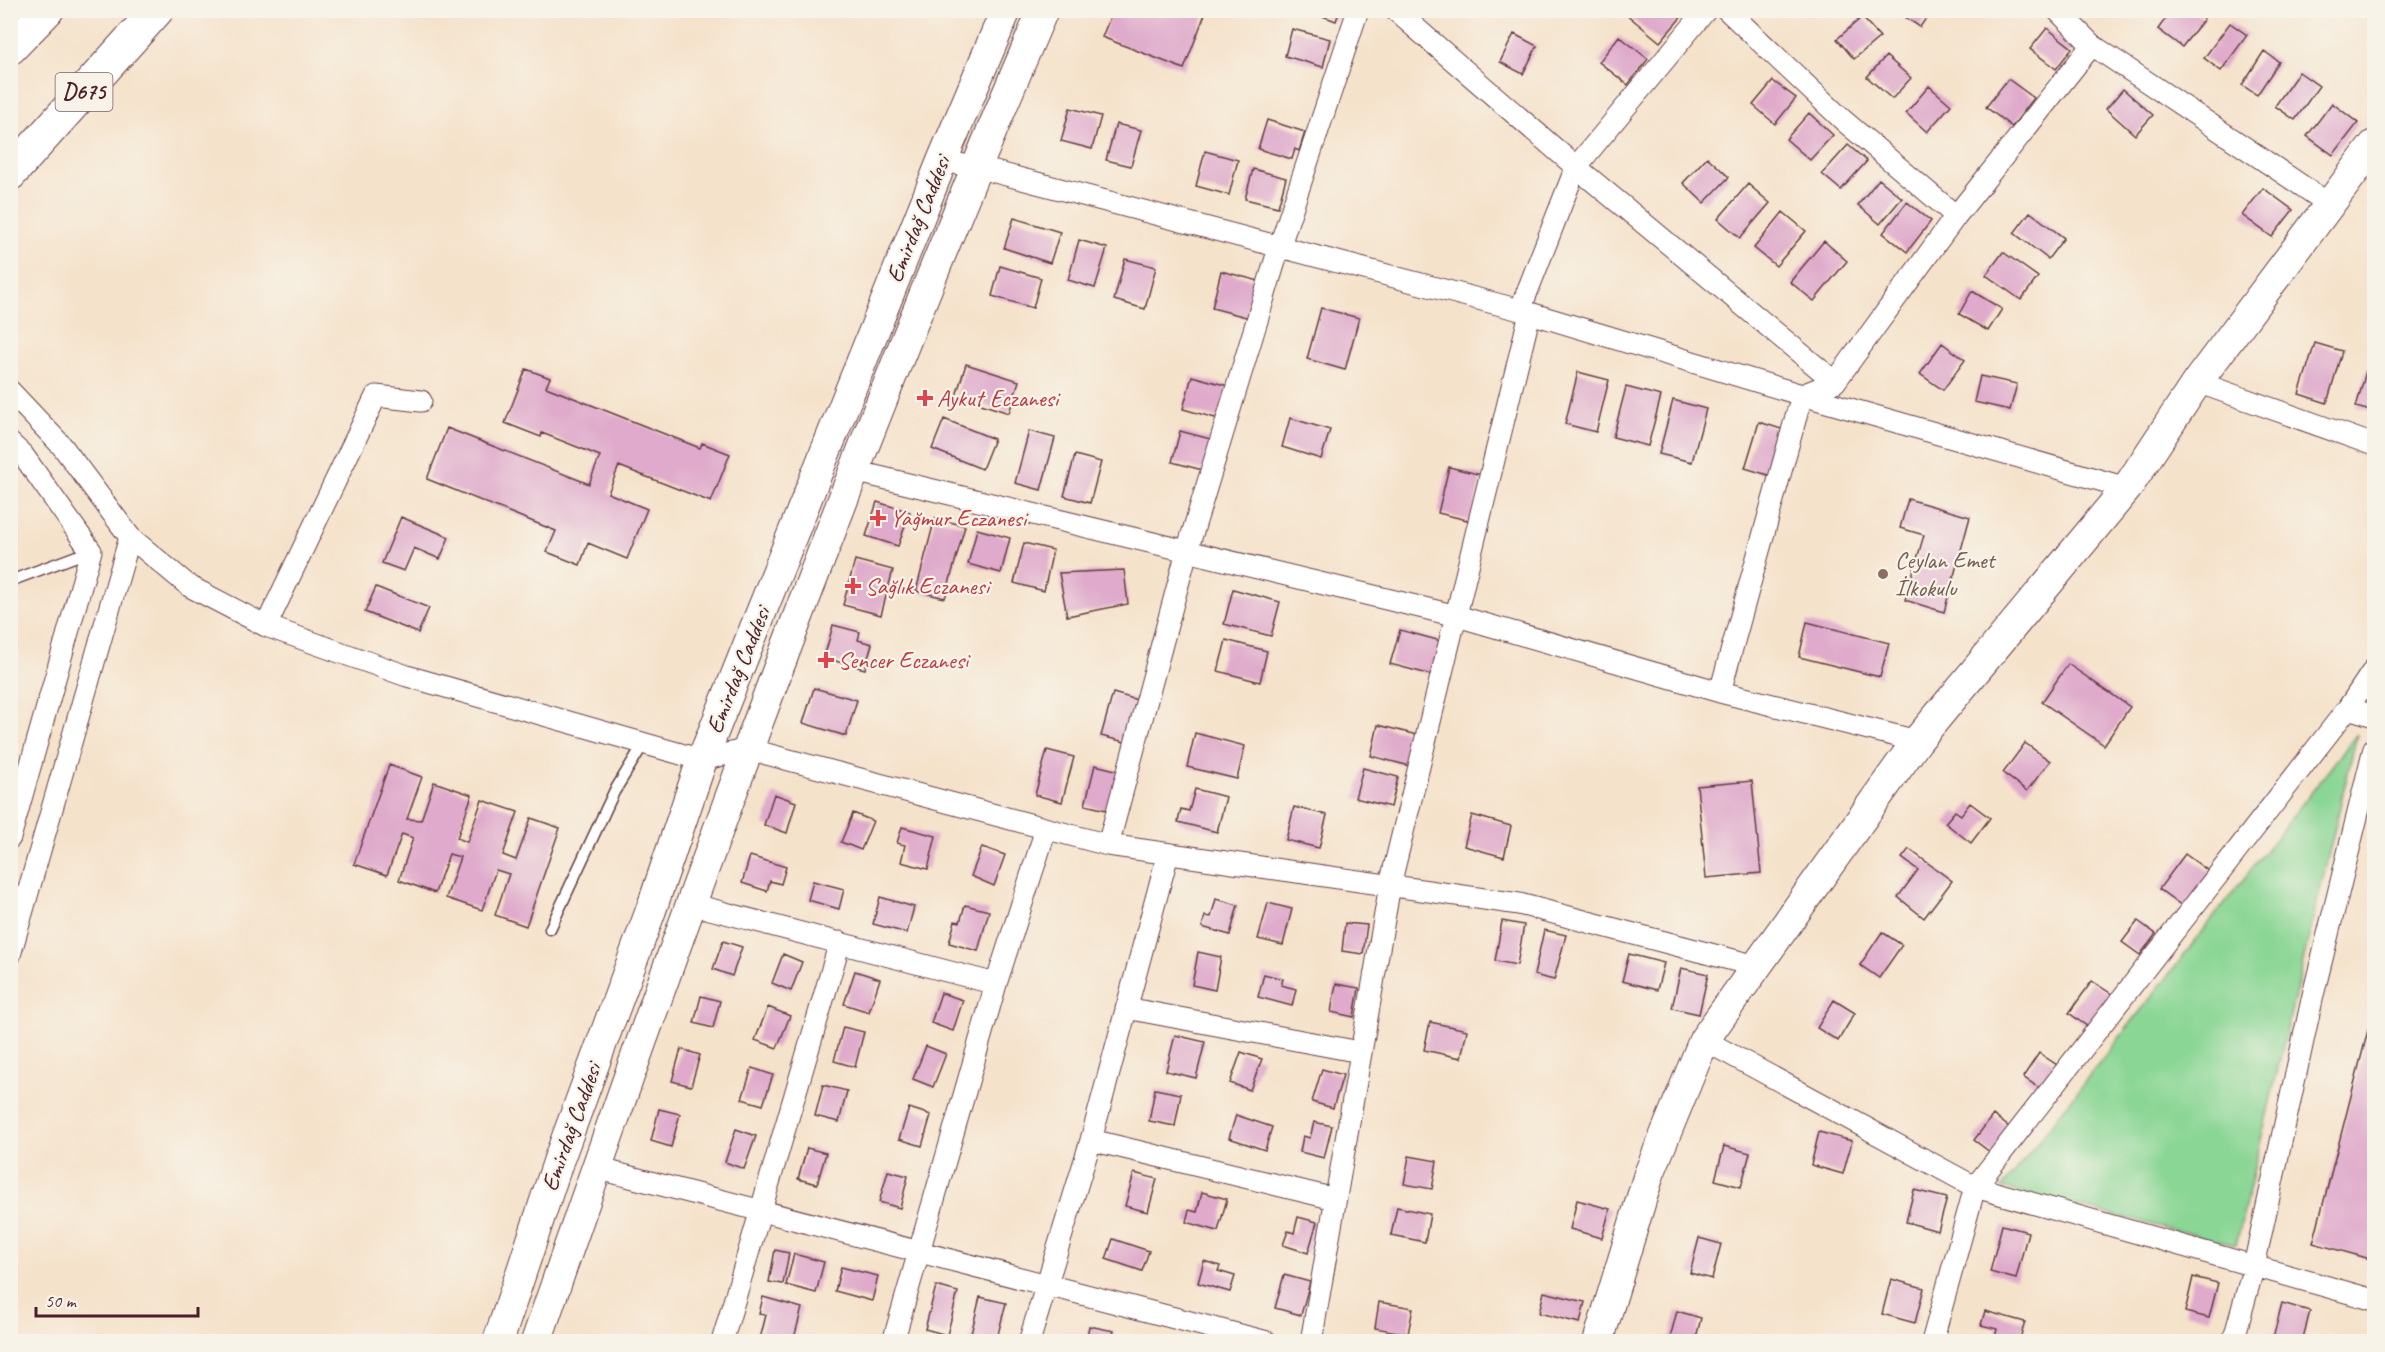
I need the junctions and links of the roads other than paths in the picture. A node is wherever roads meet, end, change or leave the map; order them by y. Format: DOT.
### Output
graph roads {
  1 [pos="47,10"];
  2 [pos="157,10"];
  3 [pos="1006,10"];
  4 [pos="1043,10"];
  5 [pos="1358,10"];
  6 [pos="1395,10"];
  7 [pos="1706,10"];
  8 [pos="1727,10"];
  9 [pos="2057,10"];
  10 [pos="2092,45"];
  11 [pos="10,48"];
  12 [pos="2374,145"];
  13 [pos="942,161"];
  14 [pos="1576,166"];
  15 [pos="976,167"];
  16 [pos="10,174"];
  17 [pos="2332,206"];
  18 [pos="1956,216"];
  19 [pos="1279,248"];
  20 [pos="1525,311"];
  21 [pos="1835,382"];
  22 [pos="2197,382"];
  23 [pos="10,391"];
  24 [pos="1802,396"];
  25 [pos="421,401"];
  26 [pos="10,443"];
  27 [pos="2374,446"];
  28 [pos="854,471"];
  29 [pos="2127,488"];
  30 [pos="130,537"];
  31 [pos="91,551"];
  32 [pos="1187,551"];
  33 [pos="10,581"];
  34 [pos="1457,616"];
  35 [pos="266,626"];
  36 [pos="2374,669"];
  37 [pos="1720,692"];
  38 [pos="2348,708"];
  39 [pos="2374,716"];
  40 [pos="1917,741"];
  41 [pos="644,743"];
  42 [pos="2374,748"];
  43 [pos="748,749"];
  44 [pos="702,760"];
  45 [pos="1046,829"];
  46 [pos="10,838"];
  47 [pos="1108,845"];
  48 [pos="1168,854"];
  49 [pos="1390,885"];
  50 [pos="691,904"];
  51 [pos="550,928"];
  52 [pos="840,942"];
  53 [pos="10,955"];
  54 [pos="1756,966"];
  55 [pos="996,984"];
  56 [pos="1126,1008"];
  57 [pos="1704,1040"];
  58 [pos="1360,1052"];
  59 [pos="1091,1140"];
  60 [pos="596,1168"];
  61 [pos="1975,1187"];
  62 [pos="1335,1199"];
  63 [pos="762,1209"];
  64 [pos="918,1250"];
  65 [pos="2254,1266"];
  66 [pos="1044,1285"];
  67 [pos="2374,1300"];
  68 [pos="498,1341"];
  69 [pos="536,1341"];
  70 [pos="722,1341"];
  71 [pos="893,1341"];
  72 [pos="1029,1341"];
  73 [pos="1267,1341"];
  74 [pos="1311,1341"];
  75 [pos="1598,1341"];
  76 [pos="1932,1341"];
  77 [pos="2233,1341"];
  1 -- 11 [label="highway"];
  2 -- 16 [label="highway, D675"];
  3 -- 13 [label="main road, Emirdağ Caddesi"];
  4 -- 15 [label="main road, Emirdağ Caddesi"];
  5 -- 19 [label="street"];
  6 -- 14 [label="street"];
  7 -- 14 [label="street"];
  8 -- 18 [label="street"];
  9 -- 10 [label="street"];
  10 -- 17 [label="street"];
  10 -- 18 [label="street"];
  12 -- 17 [label="main road"];
  13 -- 15 [label="street"];
  13 -- 44 [label="main road, Emirdağ Caddesi"];
  14 -- 20 [label="street"];
  14 -- 21 [label="street"];
  15 -- 19 [label="street"];
  15 -- 28 [label="main road, Emirdağ Caddesi"];
  17 -- 22 [label="main road"];
  18 -- 21 [label="street"];
  19 -- 20 [label="street"];
  19 -- 32 [label="street"];
  20 -- 24 [label="street"];
  20 -- 34 [label="street"];
  21 -- 24 [label="street"];
  22 -- 27 [label="street"];
  22 -- 29 [label="main road"];
  23 -- 30 [label="street"];
  24 -- 29 [label="street"];
  24 -- 37 [label="street"];
  25 -- 35 [label="street"];
  26 -- 31 [label="street"];
  28 -- 32 [label="street"];
  28 -- 43 [label="main road, Emirdağ Caddesi"];
  29 -- 40 [label="main road"];
  30 -- 31 [label="street"];
  30 -- 35 [label="street"];
  30 -- 53 [label="street"];
  31 -- 33 [label="lane"];
  31 -- 46 [label="street"];
  32 -- 34 [label="street"];
  32 -- 47 [label="street"];
  34 -- 37 [label="street"];
  34 -- 49 [label="street"];
  35 -- 41 [label="street"];
  36 -- 38 [label="street"];
  37 -- 40 [label="street"];
  38 -- 39 [label="street"];
  38 -- 61 [label="street"];
  40 -- 54 [label="main road"];
  41 -- 44 [label="street"];
  41 -- 51 [label="lane"];
  42 -- 65 [label="street"];
  43 -- 44 [label="street"];
  43 -- 45 [label="street"];
  43 -- 50 [label="main road, Emirdağ Caddesi"];
  44 -- 68 [label="main road, Emirdağ Caddesi"];
  45 -- 47 [label="street"];
  45 -- 55 [label="street"];
  47 -- 48 [label="street"];
  48 -- 49 [label="street"];
  48 -- 56 [label="street"];
  49 -- 54 [label="street"];
  49 -- 58 [label="street"];
  50 -- 52 [label="street"];
  50 -- 60 [label="main road, Emirdağ Caddesi"];
  52 -- 55 [label="street"];
  52 -- 63 [label="street"];
  54 -- 57 [label="main road"];
  55 -- 64 [label="street"];
  56 -- 58 [label="street"];
  56 -- 59 [label="street"];
  57 -- 61 [label="street"];
  57 -- 75 [label="main road"];
  58 -- 62 [label="street"];
  59 -- 62 [label="street"];
  59 -- 66 [label="street"];
  60 -- 63 [label="street"];
  60 -- 69 [label="main road, Emirdağ Caddesi"];
  61 -- 65 [label="street"];
  61 -- 76 [label="street"];
  62 -- 74 [label="street"];
  63 -- 64 [label="street"];
  63 -- 70 [label="street"];
  64 -- 66 [label="street"];
  64 -- 71 [label="street"];
  65 -- 67 [label="street"];
  65 -- 77 [label="street"];
  66 -- 72 [label="street"];
  66 -- 73 [label="street"];
}
